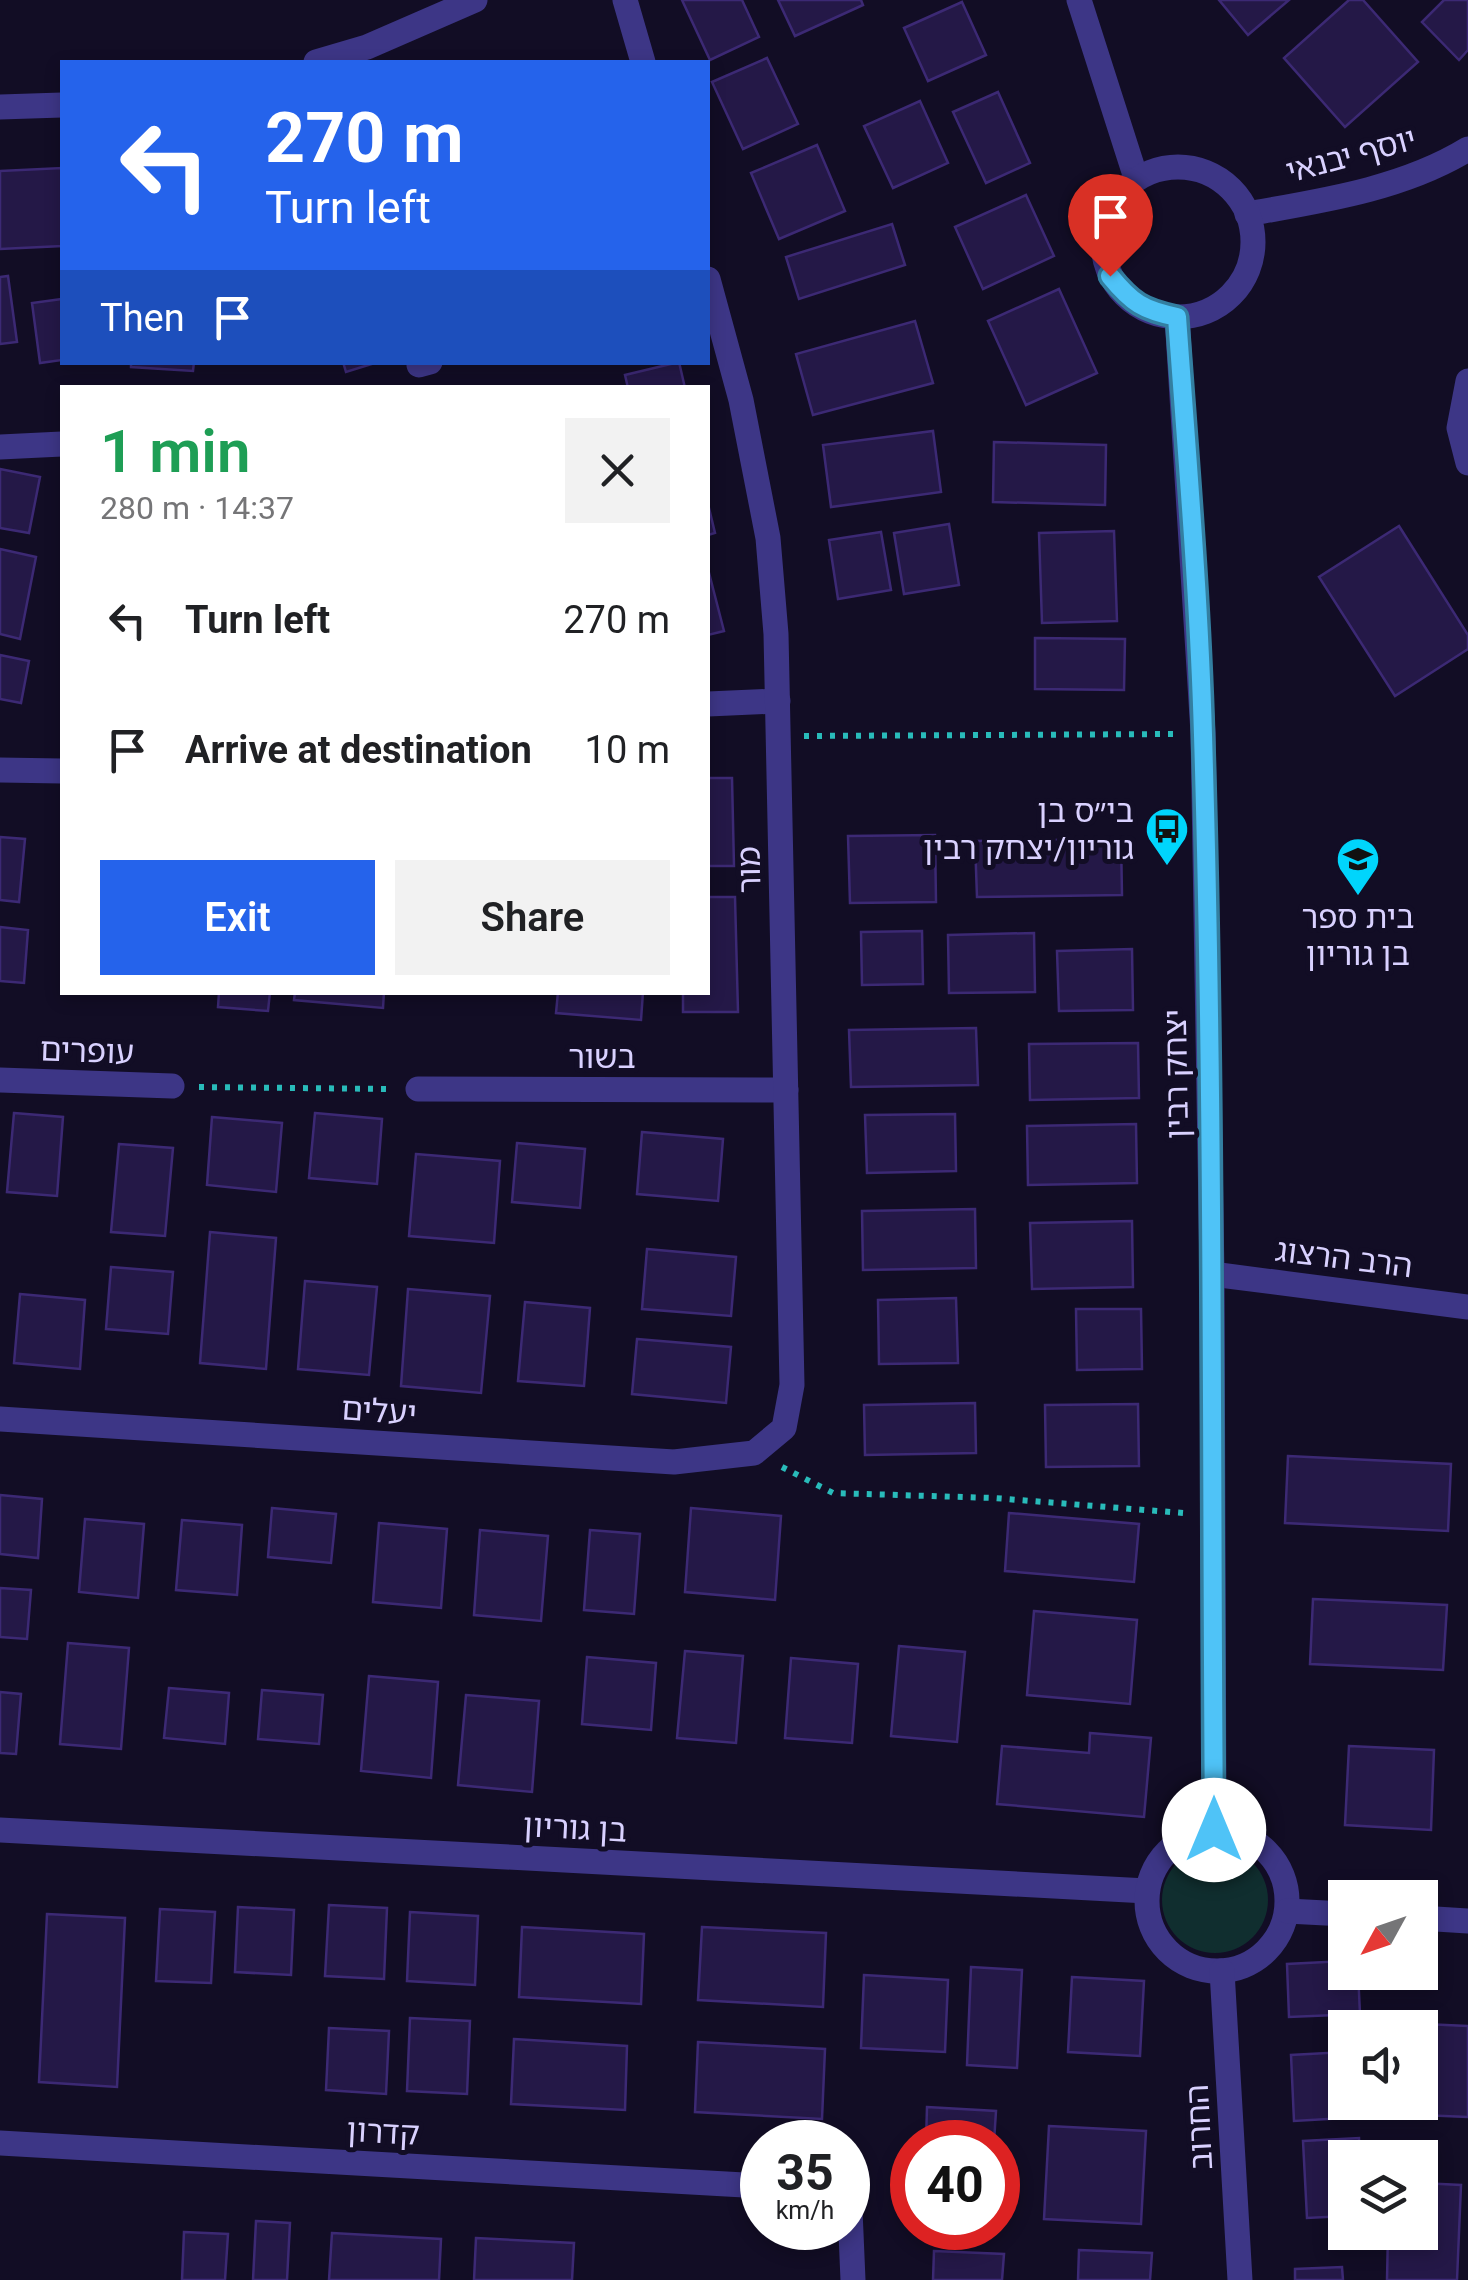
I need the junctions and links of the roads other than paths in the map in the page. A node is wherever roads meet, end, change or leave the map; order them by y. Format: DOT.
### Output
graph roads {
  1 [pos="476,0"];
  2 [pos="625,0"];
  3 [pos="1078,0"];
  4 [pos="323,60"];
  5 [pos="642,60"];
  6 [pos="60,104"];
  7 [pos="0,107"];
  8 [pos="1468,149"];
  9 [pos="1136,178"];
  10 [pos="1248,214"];
  11 [pos="710,296"];
  12 [pos="1177,317"];
  13 [pos="1468,381"];
  14 [pos="60,444"];
  15 [pos="0,446"];
  16 [pos="1468,463"];
  17 [pos="778,702"];
  18 [pos="710,704"];
  19 [pos="0,770"];
  20 [pos="60,771"];
  21 [pos="0,1080"];
  22 [pos="172,1086"];
  23 [pos="418,1089"];
  24 [pos="786,1090"];
  25 [pos="1212,1274"];
  26 [pos="1468,1307"];
  27 [pos="0,1418"];
  28 [pos="754,1453"];
  29 [pos="0,1830"];
  30 [pos="1214,1830"];
  31 [pos="1147,1892"];
  32 [pos="1287,1911"];
  33 [pos="1328,1913"];
  34 [pos="1438,1919"];
  35 [pos="1468,1921"];
  36 [pos="1222,1971"];
  37 [pos="0,2143"];
  38 [pos="740,2185"];
  39 [pos="851,2250"];
  40 [pos="852,2280"];
  41 [pos="1240,2280"];
  1 -- 4 [label="street"];
  2 -- 5 [label="street"];
  3 -- 9 [label="street"];
  6 -- 7 [label="street"];
  8 -- 10 [label="street, יוסף יבנאי"];
  9 -- 10 [label="street"];
  9 -- 12 [label="street"];
  10 -- 12 [label="street"];
  11 -- 17 [label="street, מור"];
  12 -- 25 [label="street, יצחק רבין"];
  13 -- 16 [label="street"];
  14 -- 15 [label="street"];
  17 -- 18 [label="street"];
  17 -- 24 [label="street, מור"];
  19 -- 20 [label="street"];
  21 -- 22 [label="street, עופרים"];
  23 -- 24 [label="street, בשור"];
  24 -- 28 [label="street, מור"];
  25 -- 26 [label="street, הרב הרצוג"];
  25 -- 30 [label="street, יצחק רבין"];
  27 -- 28 [label="street, יעלים"];
  29 -- 31 [label="street, בן גוריון"];
  30 -- 31 [label="street"];
  30 -- 32 [label="street"];
  31 -- 36 [label="street"];
  32 -- 33 [label="street"];
  32 -- 36 [label="street"];
  34 -- 35 [label="street"];
  36 -- 41 [label="street, החרוב"];
  37 -- 38 [label="street, קדרון"];
  39 -- 40 [label="street"];
}
